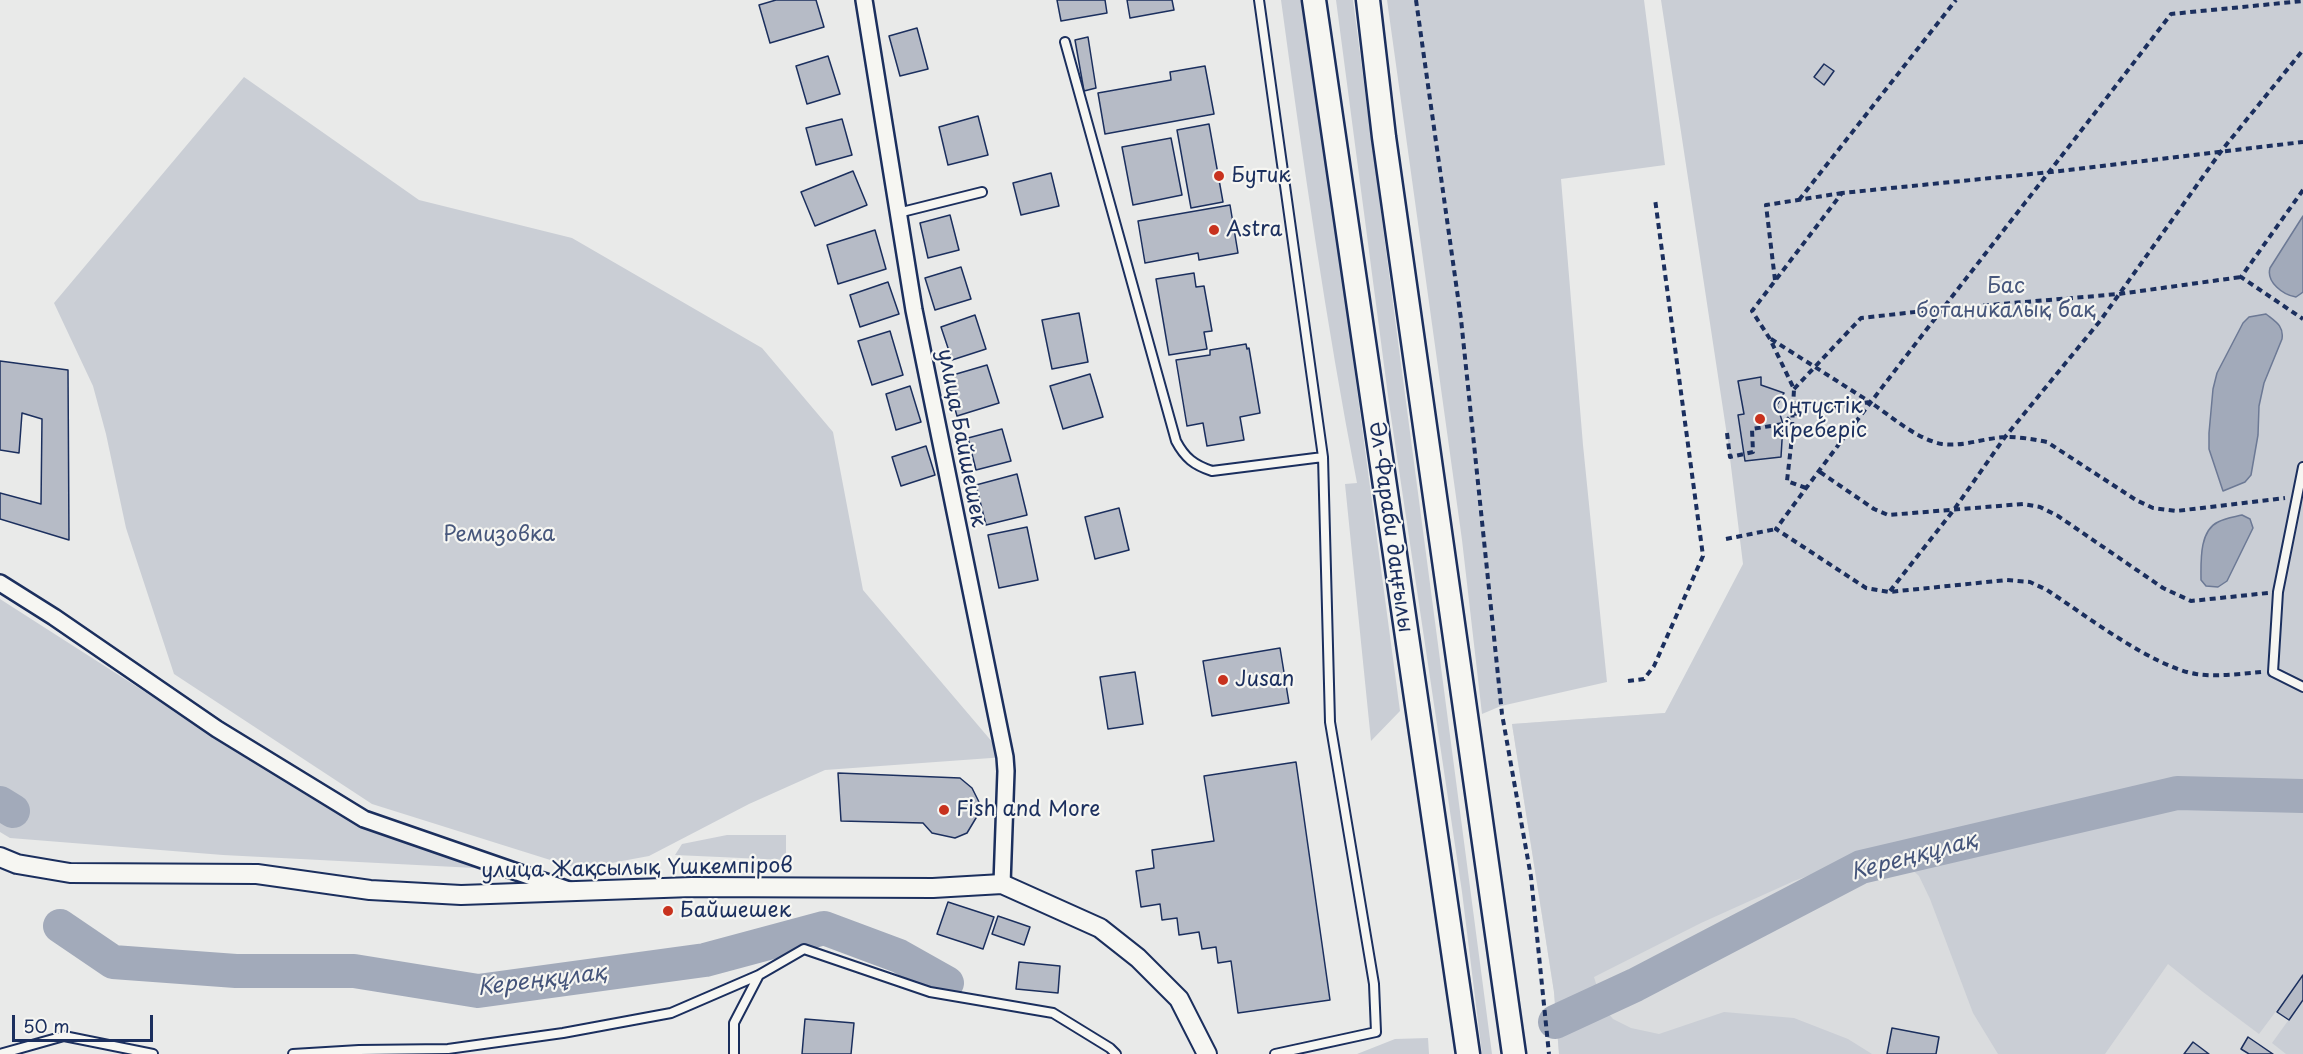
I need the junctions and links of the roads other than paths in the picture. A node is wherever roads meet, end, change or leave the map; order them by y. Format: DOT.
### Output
graph roads {
  1 [pos="864,0"];
  2 [pos="1259,0"];
  3 [pos="1314,0"];
  4 [pos="1368,0"];
  5 [pos="1065,42"];
  6 [pos="982,192"];
  7 [pos="898,213"];
  8 [pos="1323,457"];
  9 [pos="2303,467"];
  10 [pos="0,583"];
  11 [pos="2303,687"];
  12 [pos="0,857"];
  13 [pos="1002,884"];
  14 [pos="572,891"];
  15 [pos="759,975"];
  16 [pos="0,1054"];
  17 [pos="153,1054"];
  18 [pos="293,1054"];
  19 [pos="734,1054"];
  20 [pos="1116,1054"];
  21 [pos="1207,1054"];
  22 [pos="1275,1054"];
  23 [pos="1468,1054"];
  24 [pos="1514,1054"];
  1 -- 7 [label="street, улица Байшешек"];
  2 -- 8 [label="lane"];
  3 -- 23 [label="main road, Әл-Фараби даңғылы"];
  4 -- 24 [label="main road"];
  5 -- 8 [label="lane"];
  6 -- 7 [label="lane"];
  7 -- 13 [label="street, улица Байшешек"];
  8 -- 22 [label="lane"];
  9 -- 11 [label="lane"];
  10 -- 14 [label="street"];
  12 -- 14 [label="street, улица Жақсылық Үшкемпіров"];
  13 -- 14 [label="street, улица Жақсылық Үшкемпіров"];
  13 -- 21 [label="street, улица Жақсылық Үшкемпіров"];
  15 -- 18 [label="lane"];
  15 -- 19 [label="lane"];
  15 -- 20 [label="lane"];
  16 -- 17 [label="lane"];
}
